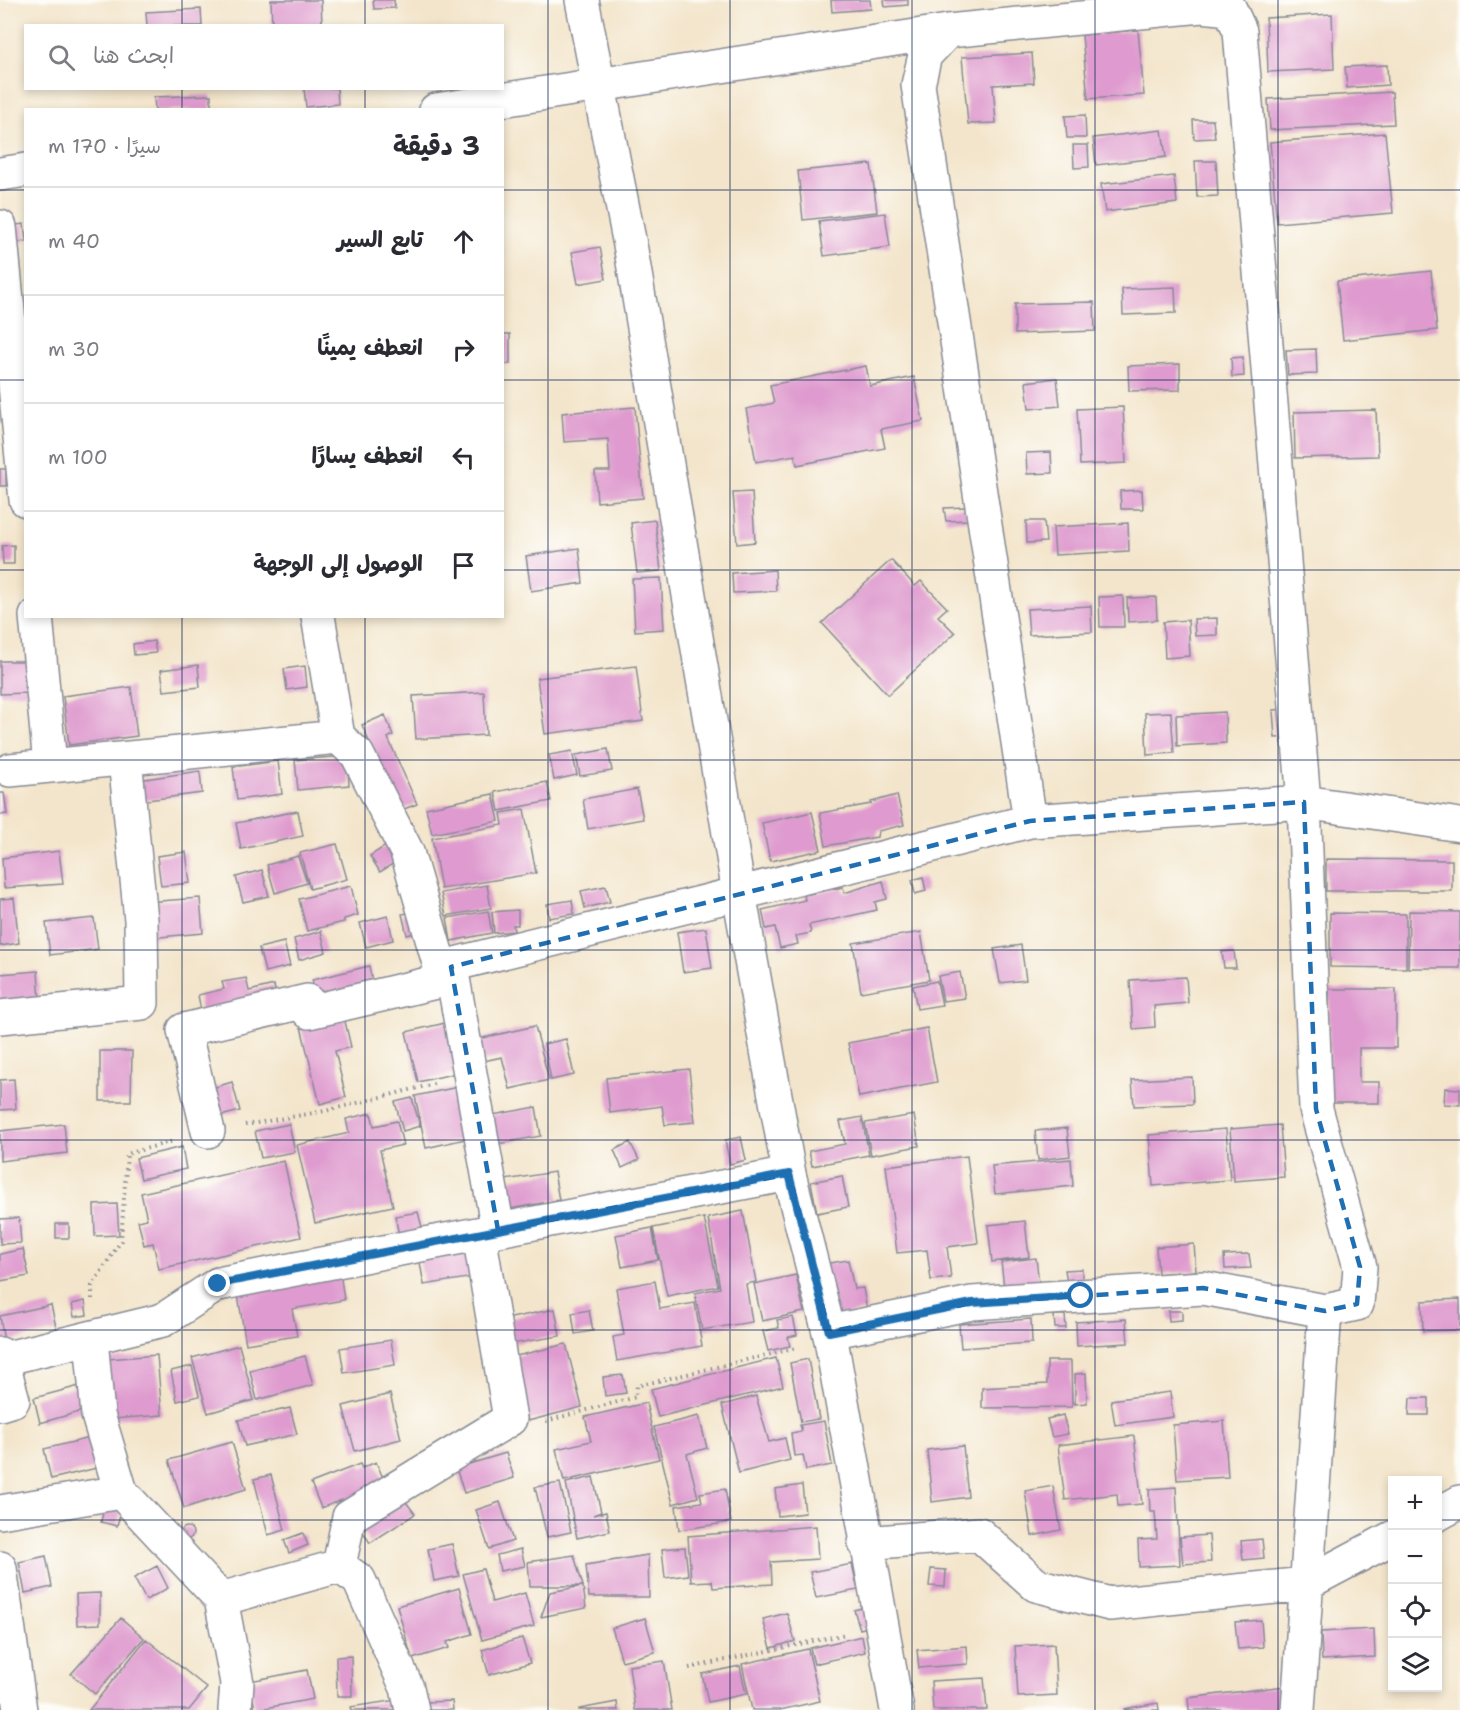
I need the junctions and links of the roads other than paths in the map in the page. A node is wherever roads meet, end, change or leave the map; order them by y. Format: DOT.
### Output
graph roads {
  1 [pos="582,0"];
  2 [pos="1230,4"];
  3 [pos="948,31"];
  4 [pos="599,85"];
  5 [pos="449,108"];
  6 [pos="24,170"];
  7 [pos="0,174"];
  8 [pos="0,227"];
  9 [pos="24,479"];
  10 [pos="36,618"];
  11 [pos="318,618"];
  12 [pos="338,737"];
  13 [pos="125,759"];
  14 [pos="50,765"];
  15 [pos="10,770"];
  16 [pos="1304,802"];
  17 [pos="1030,821"];
  18 [pos="1460,825"];
  19 [pos="739,893"];
  20 [pos="452,973"];
  21 [pos="0,1017"];
  22 [pos="208,1131"];
  23 [pos="789,1174"];
  24 [pos="488,1232"];
  25 [pos="1325,1311"];
  26 [pos="830,1336"];
  27 [pos="91,1339"];
  28 [pos="2,1356"];
  29 [pos="0,1404"];
  30 [pos="121,1492"];
  31 [pos="1460,1502"];
  32 [pos="1442,1511"];
  33 [pos="0,1512"];
  34 [pos="1388,1540"];
  35 [pos="866,1543"];
  36 [pos="339,1566"];
  37 [pos="0,1568"];
  38 [pos="1305,1584"];
  39 [pos="221,1599"];
  40 [pos="20,1710"];
  41 [pos="235,1710"];
  42 [pos="412,1710"];
  43 [pos="897,1710"];
  44 [pos="1298,1710"];
  1 -- 4 [label="street"];
  2 -- 3 [label="street"];
  2 -- 16 [label="street"];
  3 -- 4 [label="street"];
  3 -- 17 [label="street"];
  4 -- 5 [label="street"];
  4 -- 19 [label="street"];
  6 -- 7 [label="street"];
  8 -- 9 [label="street"];
  10 -- 14 [label="street"];
  11 -- 12 [label="street"];
  12 -- 13 [label="street"];
  12 -- 20 [label="street"];
  13 -- 14 [label="street"];
  13 -- 21 [label="street"];
  14 -- 15 [label="street"];
  16 -- 17 [label="street"];
  16 -- 18 [label="street"];
  16 -- 25 [label="street"];
  17 -- 19 [label="street"];
  19 -- 20 [label="street"];
  19 -- 23 [label="street"];
  20 -- 22 [label="street"];
  20 -- 24 [label="street"];
  23 -- 24 [label="street"];
  23 -- 26 [label="street"];
  24 -- 27 [label="street"];
  24 -- 36 [label="street"];
  25 -- 26 [label="street"];
  25 -- 38 [label="street"];
  26 -- 35 [label="street"];
  27 -- 28 [label="street"];
  27 -- 30 [label="street"];
  28 -- 29 [label="street"];
  30 -- 33 [label="street"];
  30 -- 39 [label="street"];
  31 -- 32 [label="street"];
  34 -- 38 [label="street"];
  35 -- 38 [label="street"];
  35 -- 43 [label="street"];
  36 -- 39 [label="street"];
  36 -- 42 [label="street"];
  37 -- 40 [label="street"];
  38 -- 44 [label="street"];
  39 -- 41 [label="street"];
}
